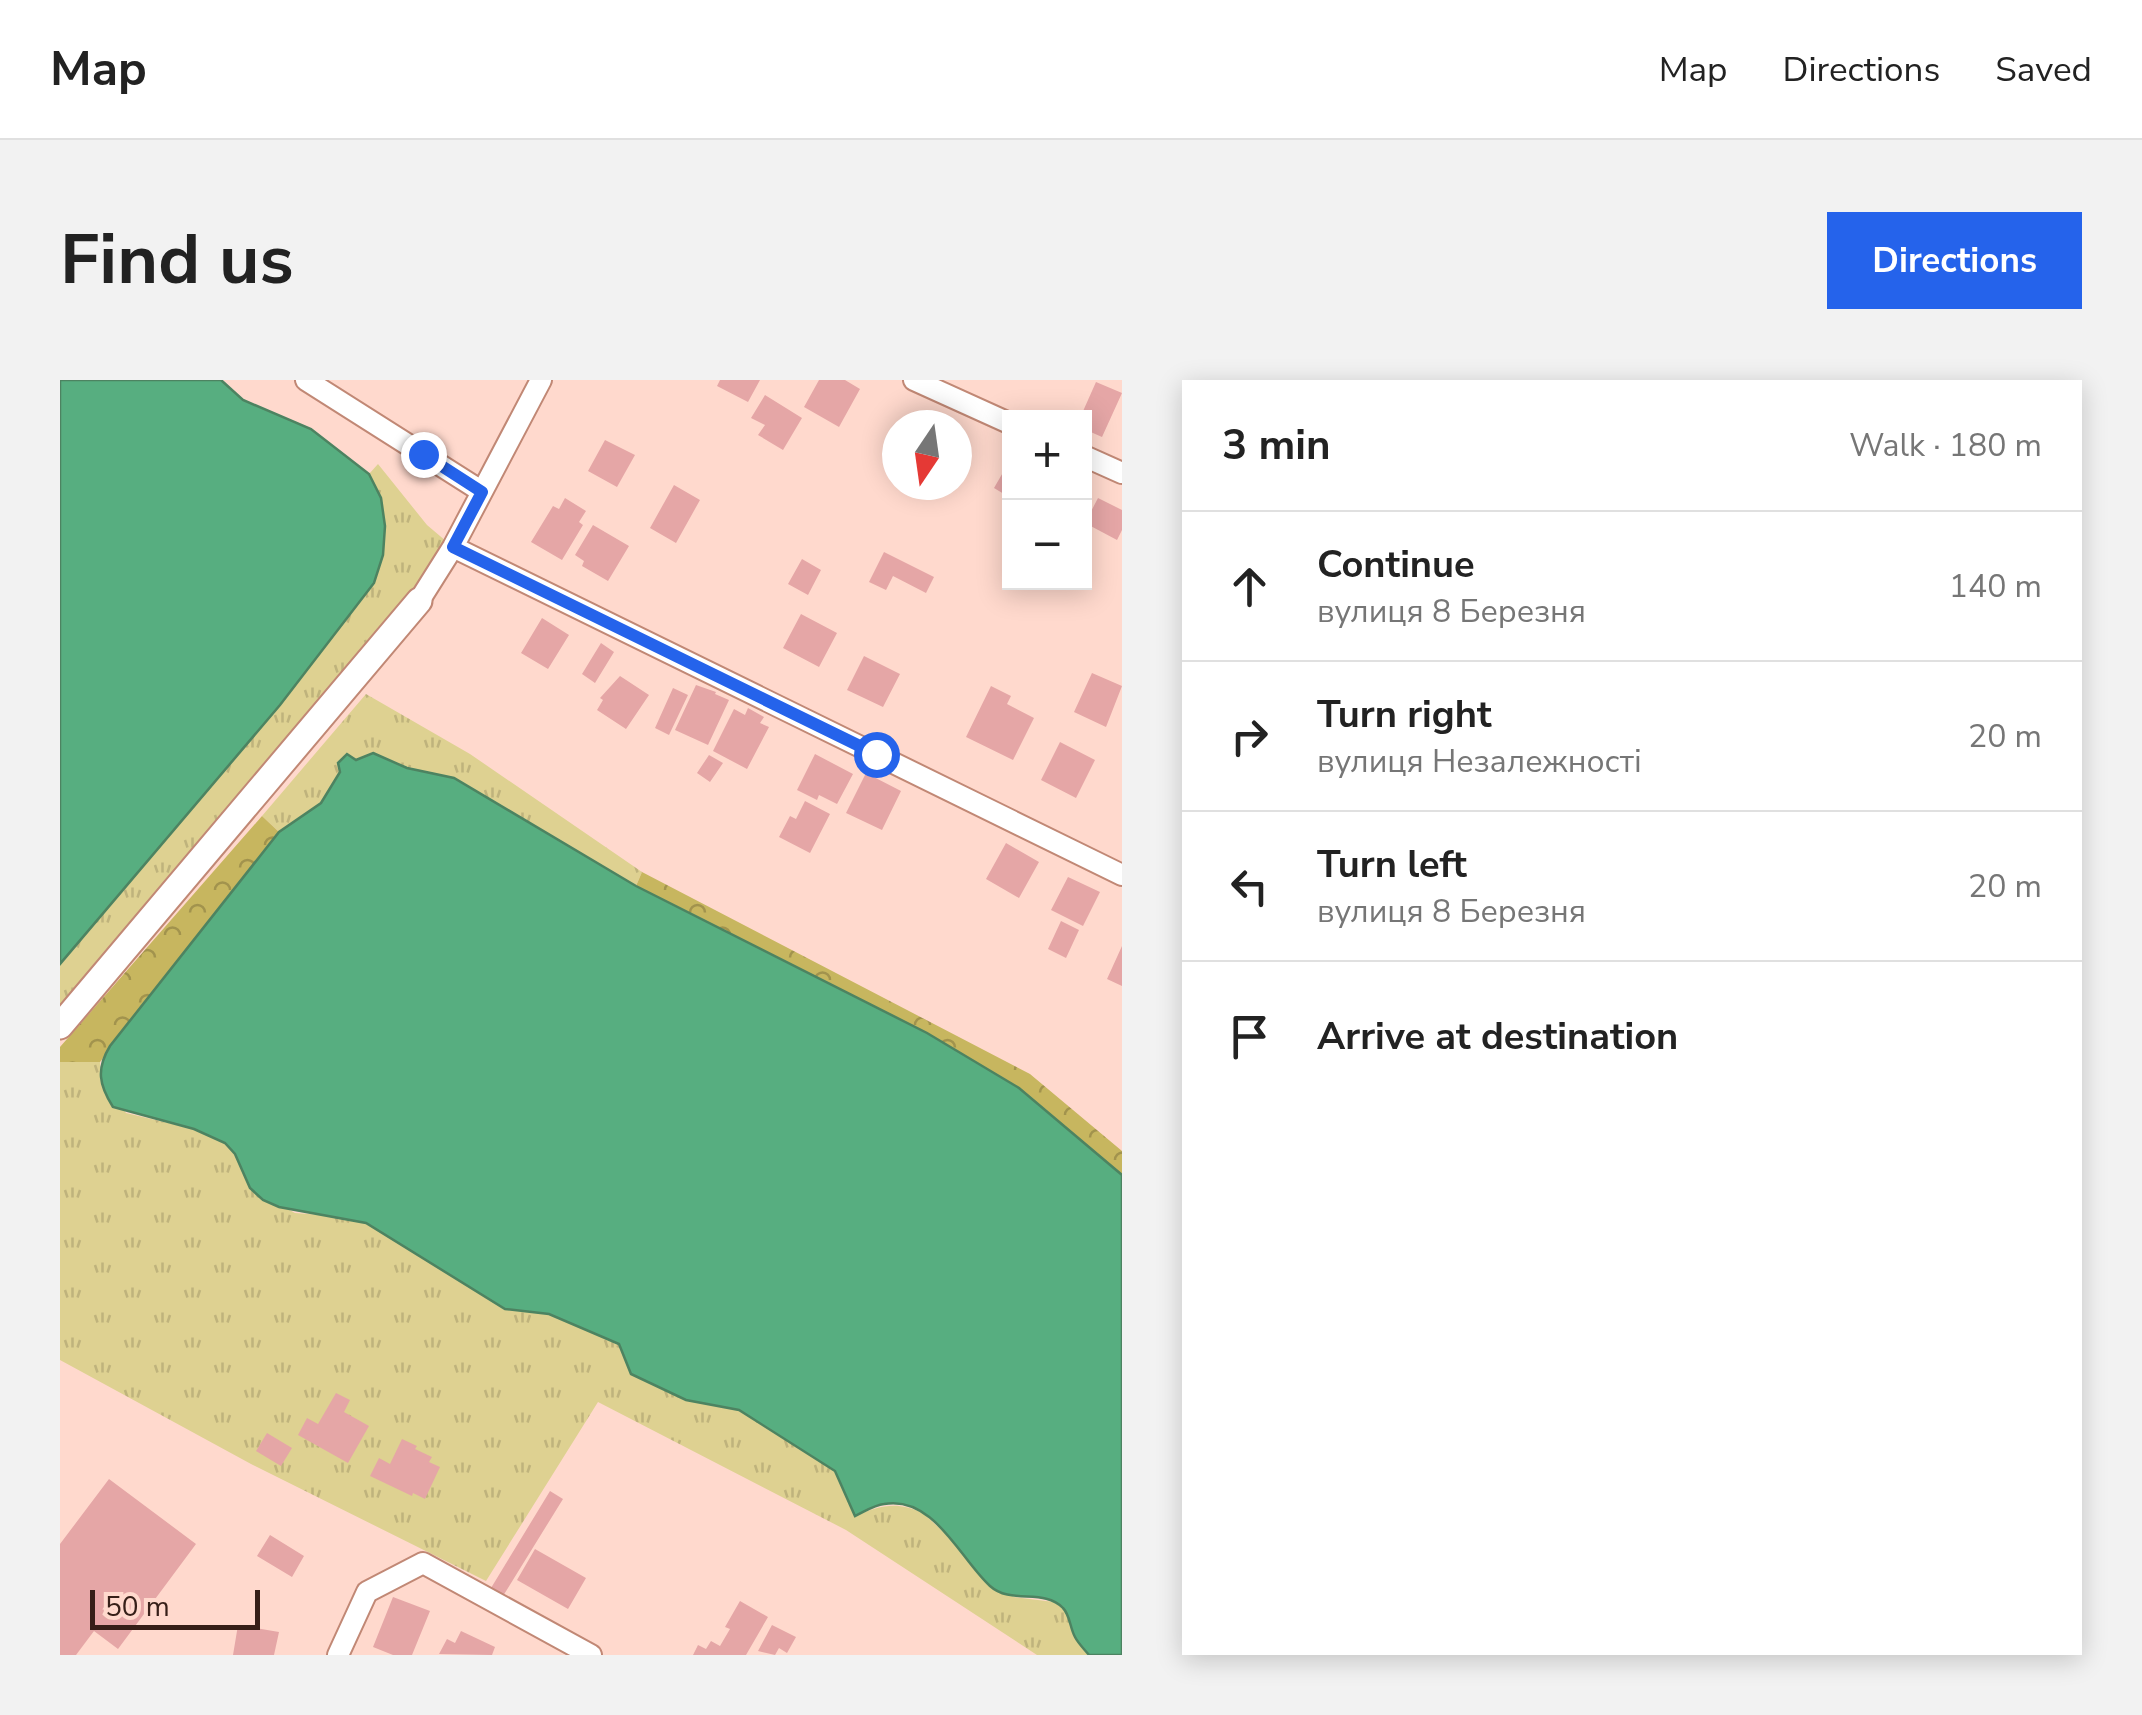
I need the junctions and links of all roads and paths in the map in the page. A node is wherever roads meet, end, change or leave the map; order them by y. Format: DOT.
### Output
graph roads {
  1 [pos="306,380"];
  2 [pos="541,380"];
  3 [pos="914,380"];
  4 [pos="1002,418"];
  5 [pos="1092,459"];
  6 [pos="1122,472"];
  7 [pos="482,492"];
  8 [pos="453,547"];
  9 [pos="419,601"];
  10 [pos="1122,875"];
  11 [pos="60,1026"];
  12 [pos="338,1655"];
  13 [pos="591,1655"];
  1 -- 7 [label="street"];
  2 -- 7 [label="street"];
  3 -- 4 [label="street"];
  5 -- 6 [label="street"];
  7 -- 8 [label="street"];
  8 -- 9 [label="street"];
  8 -- 10 [label="street"];
  9 -- 11 [label="street"];
  12 -- 13 [label="street"];
}
